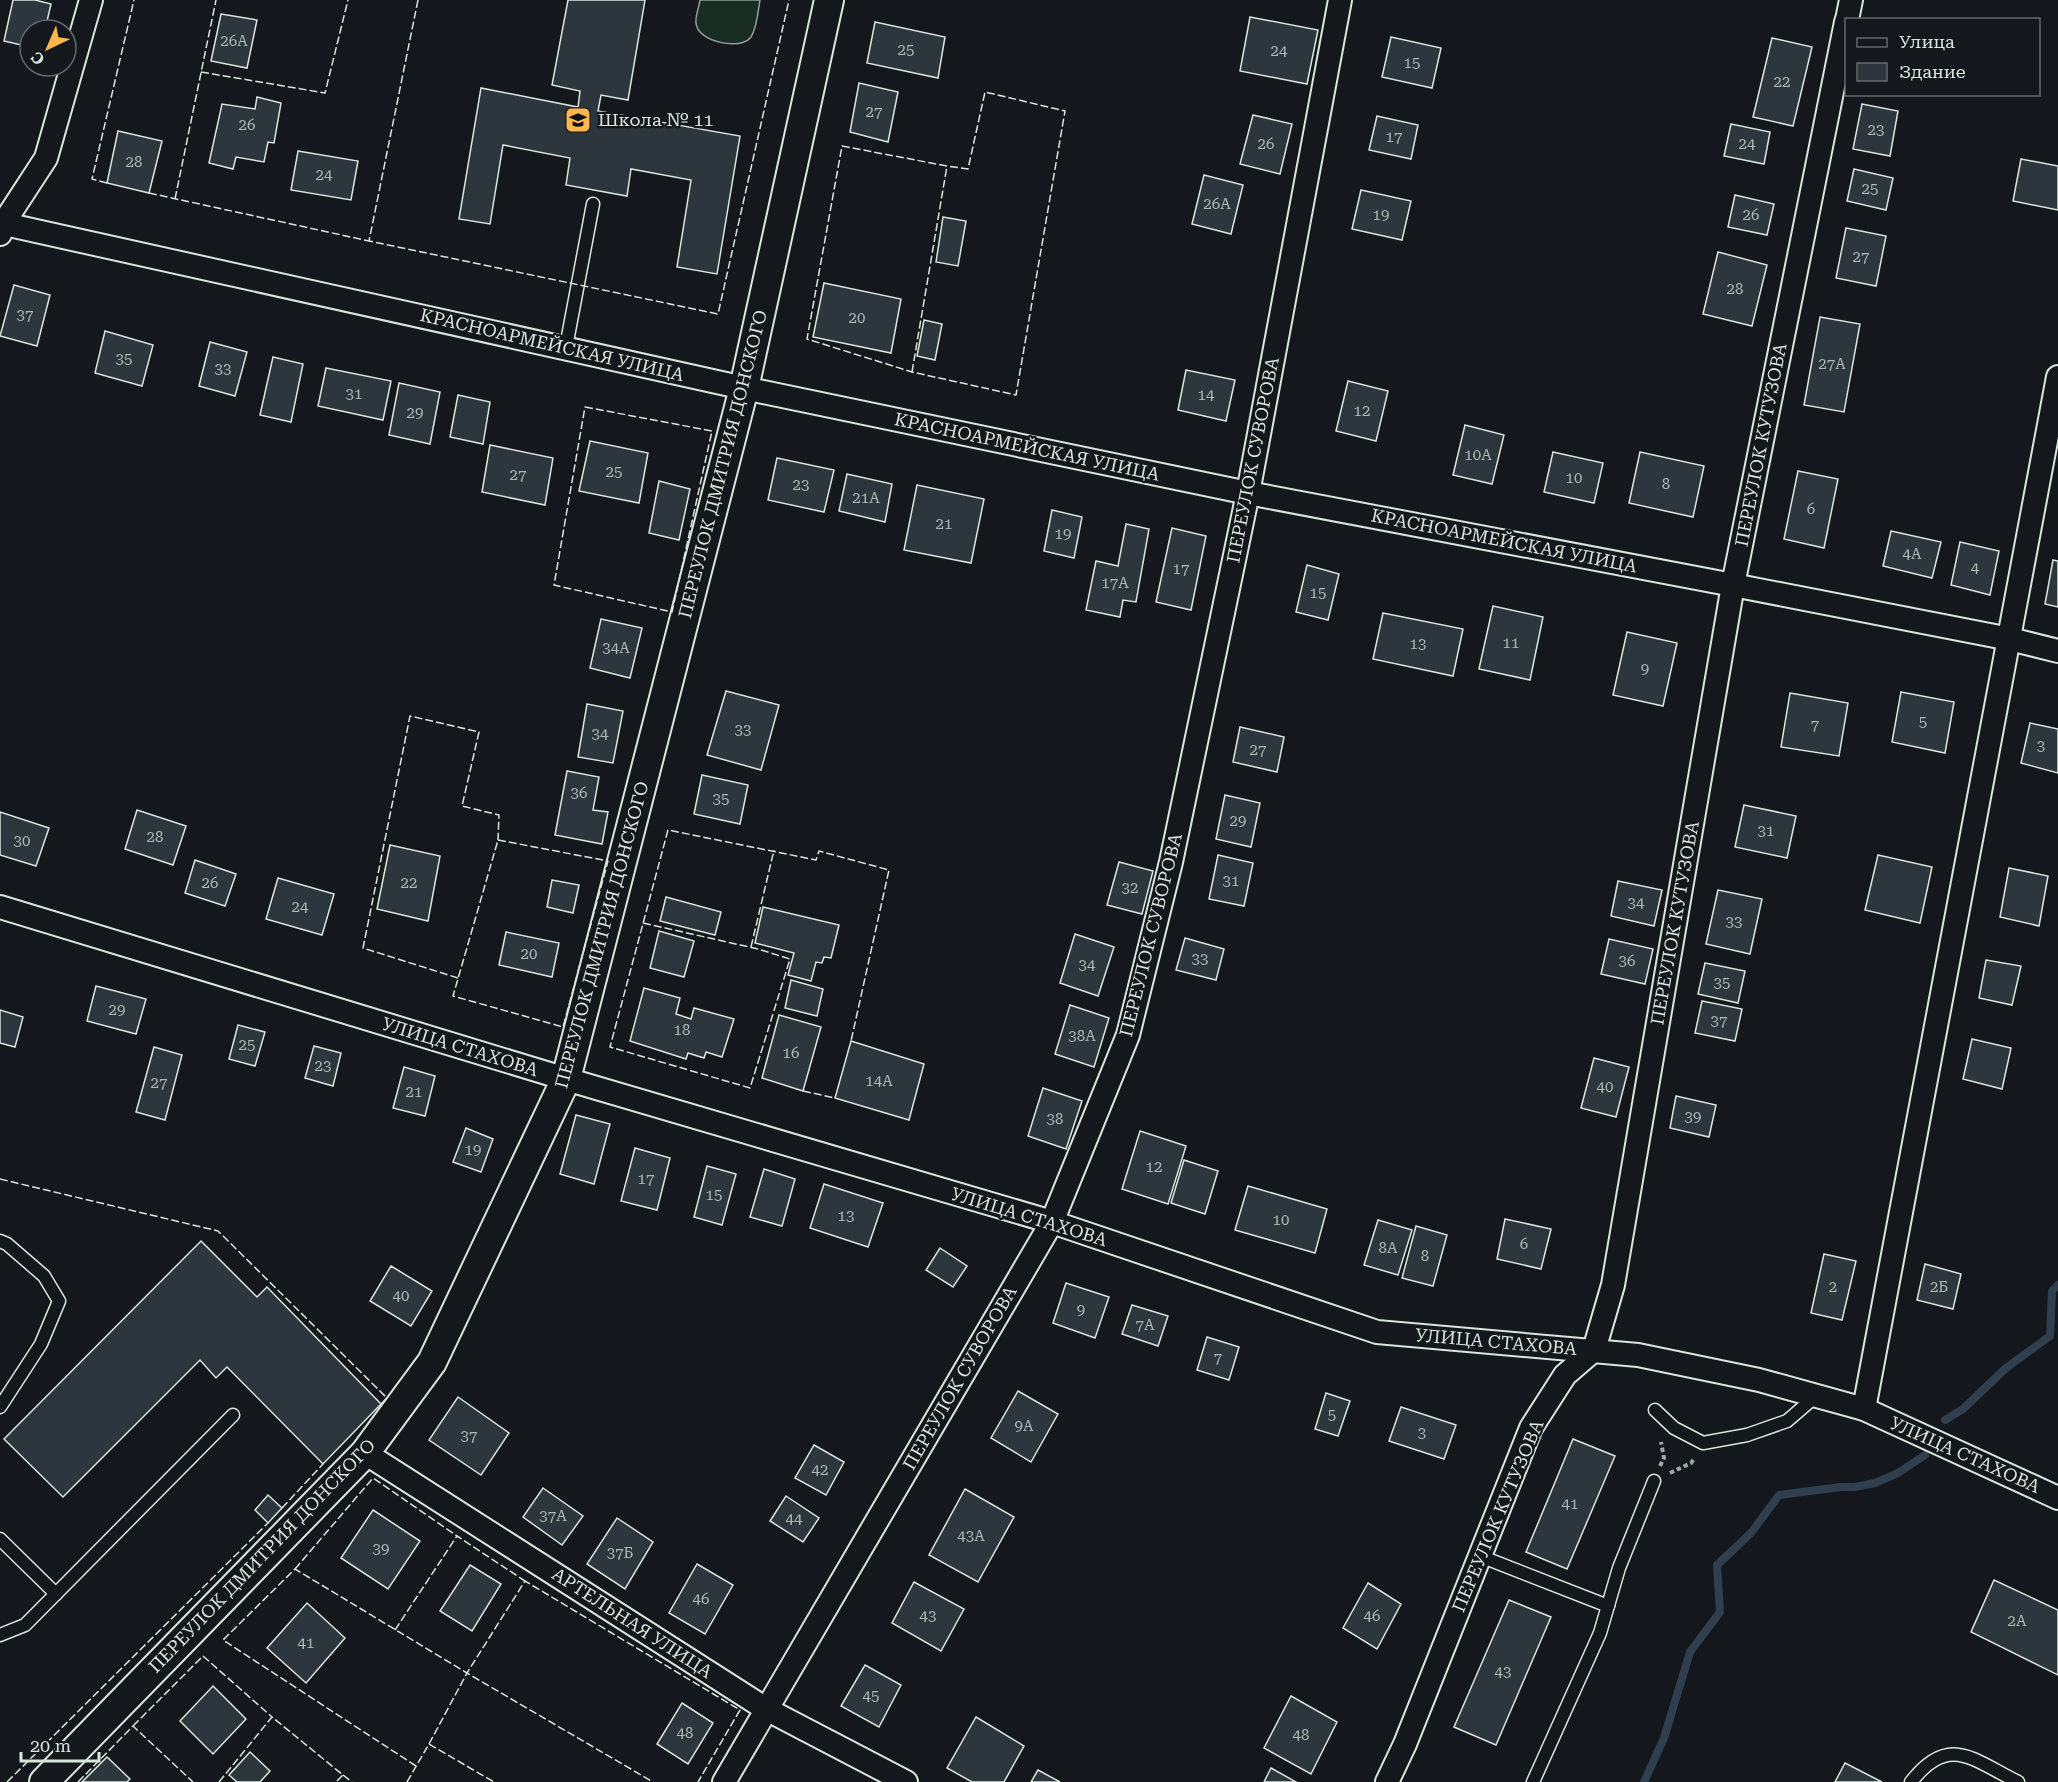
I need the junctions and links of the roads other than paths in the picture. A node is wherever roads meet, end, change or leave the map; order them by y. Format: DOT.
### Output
graph roads {
  1 [pos="91,0"];
  2 [pos="829,0"];
  3 [pos="1340,0"];
  4 [pos="1851,0"];
  5 [pos="1848,18"];
  6 [pos="1845,31"];
  7 [pos="593,204"];
  8 [pos="1,227"];
  9 [pos="566,347"];
  10 [pos="2058,377"];
  11 [pos="744,388"];
  12 [pos="1248,493"];
  13 [pos="1733,585"];
  14 [pos="2010,639"];
  15 [pos="2058,651"];
  16 [pos="0,907"];
  17 [pos="566,1079"];
  18 [pos="1052,1222"];
  19 [pos="0,1241"];
  20 [pos="1594,1350"];
  21 [pos="1816,1396"];
  22 [pos="0,1407"];
  23 [pos="1864,1409"];
  24 [pos="1654,1410"];
  25 [pos="233,1415"];
  26 [pos="365,1453"];
  27 [pos="1654,1481"];
  28 [pos="2058,1497"];
  29 [pos="0,1539"];
  30 [pos="1480,1556"];
  31 [pos="56,1594"];
  32 [pos="1608,1606"];
  33 [pos="0,1635"];
  34 [pos="766,1709"];
  35 [pos="44,1782"];
  36 [pos="724,1782"];
  37 [pos="906,1782"];
  38 [pos="1387,1782"];
  39 [pos="1533,1782"];
  40 [pos="1911,1782"];
  41 [pos="2018,1782"];
  1 -- 8 [label="street"];
  2 -- 11 [label="street, ПЕРЕУЛОК ДМИТРИЯ ДОНСКОГО"];
  3 -- 12 [label="street, ПЕРЕУЛОК СУВОРОВА"];
  4 -- 5 [label="street, ПЕРЕУЛОК КУТУЗОВА"];
  6 -- 13 [label="street, ПЕРЕУЛОК КУТУЗОВА"];
  7 -- 9 [label="lane"];
  8 -- 9 [label="street, КРАСНОАРМЕЙСКАЯ УЛИЦА"];
  9 -- 11 [label="street, КРАСНОАРМЕЙСКАЯ УЛИЦА"];
  10 -- 14 [label="street"];
  11 -- 12 [label="street, КРАСНОАРМЕЙСКАЯ УЛИЦА"];
  11 -- 17 [label="street, ПЕРЕУЛОК ДМИТРИЯ ДОНСКОГО"];
  12 -- 13 [label="street, КРАСНОАРМЕЙСКАЯ УЛИЦА"];
  12 -- 18 [label="street, ПЕРЕУЛОК СУВОРОВА"];
  13 -- 14 [label="street, КРАСНОАРМЕЙСКАЯ УЛИЦА"];
  13 -- 20 [label="street, ПЕРЕУЛОК КУТУЗОВА"];
  14 -- 15 [label="street, КРАСНОАРМЕЙСКАЯ УЛИЦА"];
  14 -- 23 [label="street"];
  16 -- 17 [label="street, УЛИЦА СТАХОВА"];
  17 -- 18 [label="street, УЛИЦА СТАХОВА"];
  17 -- 26 [label="street, ПЕРЕУЛОК ДМИТРИЯ ДОНСКОГО"];
  18 -- 20 [label="street, УЛИЦА СТАХОВА"];
  18 -- 34 [label="street, ПЕРЕУЛОК СУВОРОВА"];
  19 -- 22 [label="lane"];
  20 -- 21 [label="street, УЛИЦА СТАХОВА"];
  20 -- 30 [label="street, ПЕРЕУЛОК КУТУЗОВА"];
  21 -- 23 [label="street, УЛИЦА СТАХОВА"];
  21 -- 24 [label="lane"];
  23 -- 28 [label="street, УЛИЦА СТАХОВА"];
  25 -- 31 [label="lane"];
  26 -- 34 [label="street, АРТЕЛЬНАЯ УЛИЦА"];
  26 -- 35 [label="street, ПЕРЕУЛОК ДМИТРИЯ ДОНСКОГО"];
  27 -- 32 [label="lane"];
  29 -- 31 [label="lane"];
  30 -- 32 [label="lane"];
  30 -- 38 [label="street, ПЕРЕУЛОК КУТУЗОВА"];
  31 -- 33 [label="lane"];
  32 -- 39 [label="lane"];
  34 -- 36 [label="street, ПЕРЕУЛОК СУВОРОВА"];
  34 -- 37 [label="street, АРТЕЛЬНАЯ УЛИЦА"];
  40 -- 41 [label="lane"];
}
